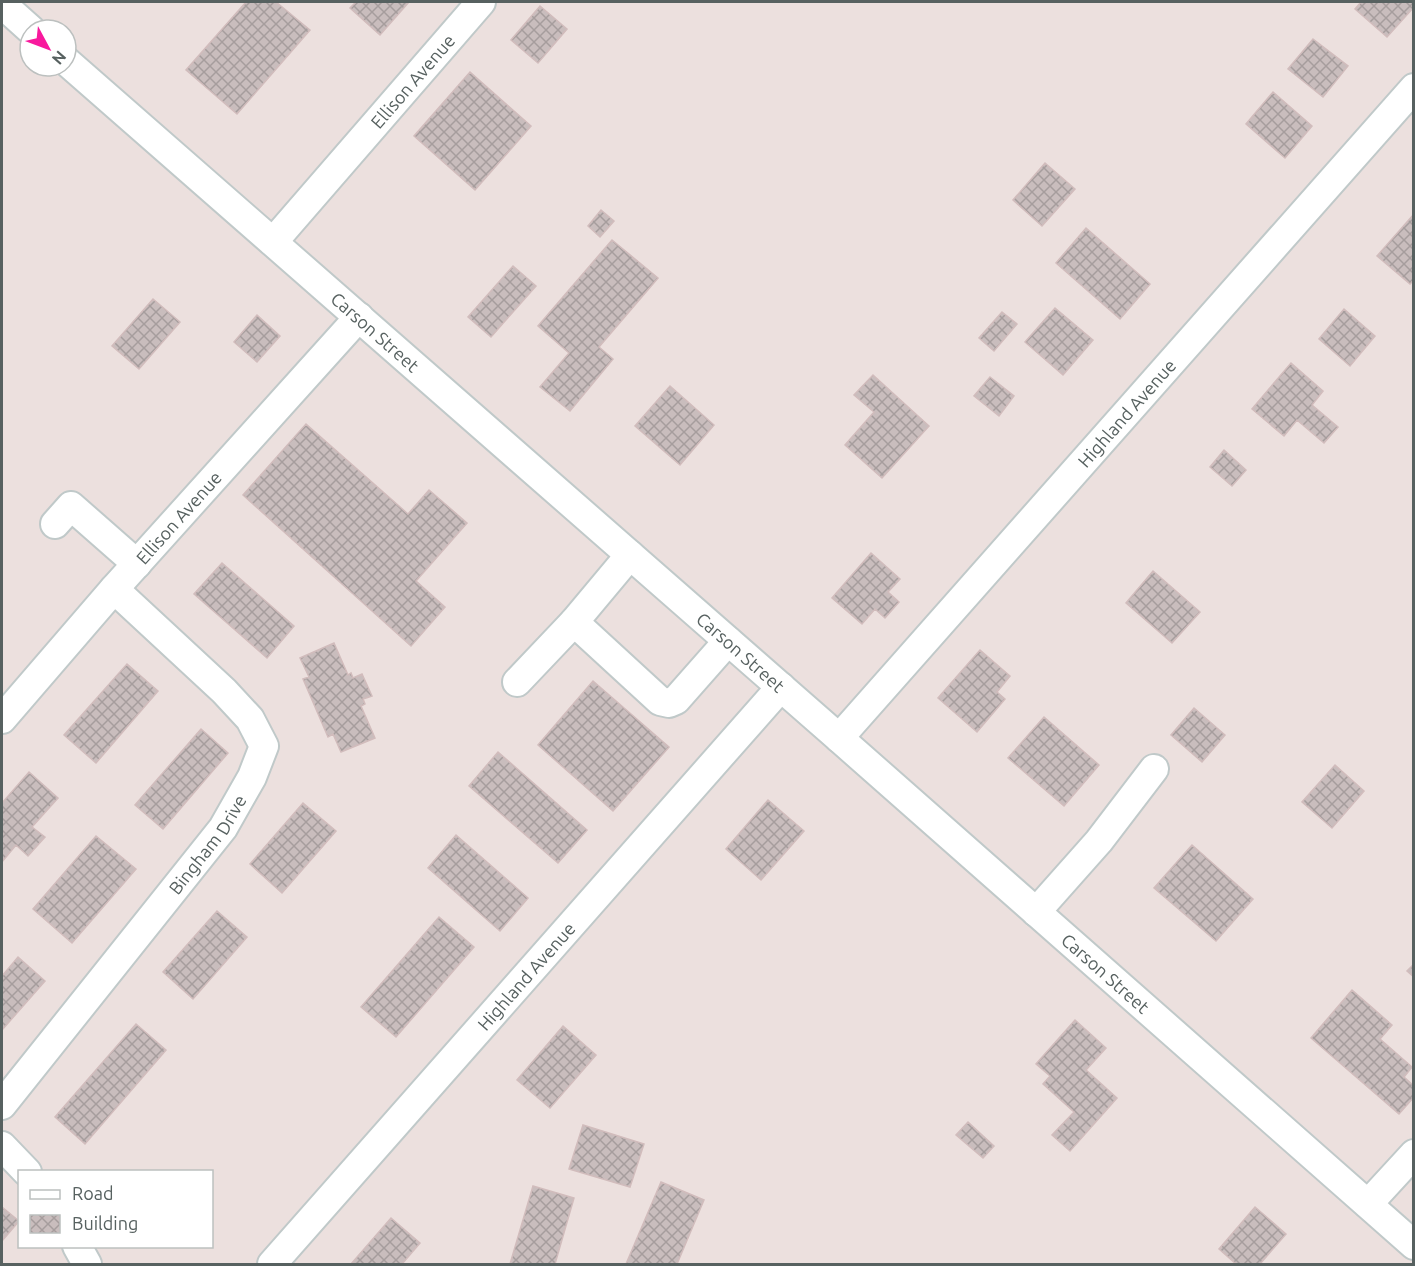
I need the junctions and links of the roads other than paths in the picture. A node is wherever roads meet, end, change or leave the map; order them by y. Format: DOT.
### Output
graph roads {
  1 [pos="482,2"];
  2 [pos="2,4"];
  3 [pos="18,18"];
  4 [pos="78,71"];
  5 [pos="1413,88"];
  6 [pos="273,242"];
  7 [pos="359,317"];
  8 [pos="55,524"];
  9 [pos="630,555"];
  10 [pos="136,564"];
  11 [pos="114,590"];
  12 [pos="574,622"];
  13 [pos="728,641"];
  14 [pos="517,682"];
  15 [pos="781,687"];
  16 [pos="2,718"];
  17 [pos="838,738"];
  18 [pos="1154,769"];
  19 [pos="1036,912"];
  20 [pos="2,1105"];
  21 [pos="2,1146"];
  22 [pos="1413,1154"];
  23 [pos="25,1170"];
  24 [pos="1368,1204"];
  25 [pos="1413,1245"];
  26 [pos="78,1248"];
  27 [pos="87,1264"];
  28 [pos="272,1264"];
  1 -- 6 [label="street, Ellison Avenue"];
  2 -- 3 [label="street"];
  4 -- 6 [label="street, Carson Street"];
  5 -- 17 [label="street, Highland Avenue"];
  6 -- 7 [label="street, Carson Street"];
  7 -- 9 [label="street, Carson Street"];
  7 -- 10 [label="street, Ellison Avenue"];
  8 -- 10 [label="street"];
  9 -- 12 [label="street"];
  9 -- 13 [label="street, Carson Street"];
  10 -- 11 [label="street, Ellison Avenue"];
  11 -- 16 [label="street, Ellison Avenue"];
  11 -- 20 [label="street, Bingham Drive"];
  12 -- 13 [label="street"];
  12 -- 14 [label="street"];
  13 -- 15 [label="street, Carson Street"];
  15 -- 17 [label="street, Carson Street"];
  15 -- 28 [label="street, Highland Avenue"];
  17 -- 19 [label="street, Carson Street"];
  18 -- 19 [label="street"];
  19 -- 24 [label="street, Carson Street"];
  21 -- 23 [label="street"];
  22 -- 24 [label="street"];
  24 -- 25 [label="street, Carson Street"];
  26 -- 27 [label="street"];
}
